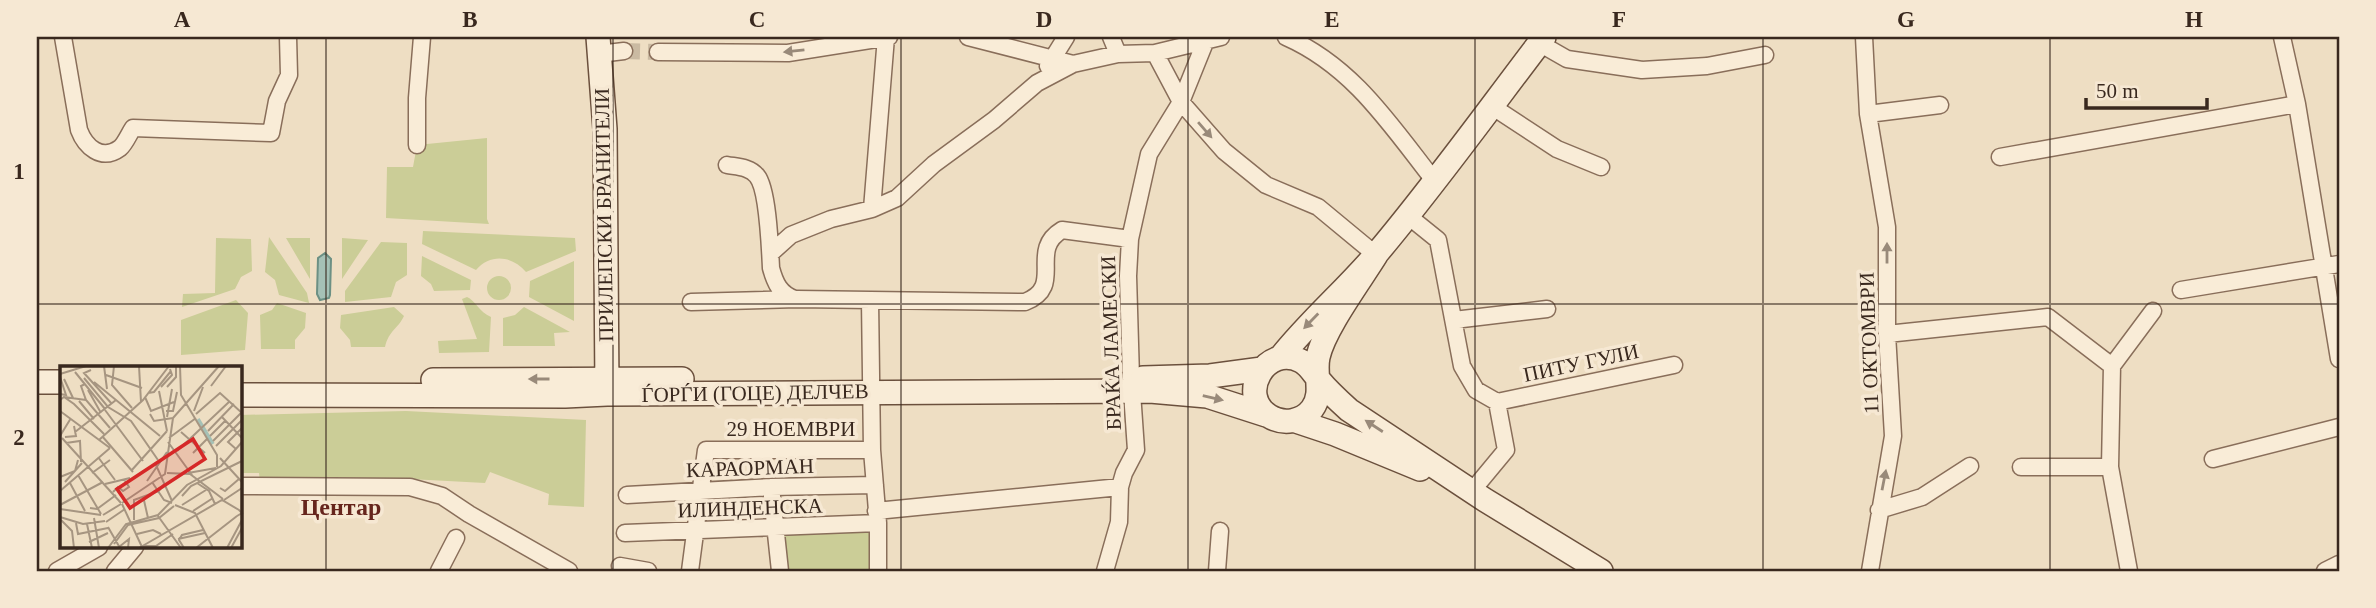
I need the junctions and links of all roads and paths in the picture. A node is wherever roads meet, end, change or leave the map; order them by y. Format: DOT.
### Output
graph roads {
  1 [pos="63,37"];
  2 [pos="288,37"];
  3 [pos="422,37"];
  4 [pos="887,37"];
  5 [pos="968,37"];
  6 [pos="1066,37"];
  7 [pos="1111,37"];
  8 [pos="1286,37"];
  9 [pos="1864,37"];
  10 [pos="2282,37"];
  11 [pos="1213,38"];
  12 [pos="1542,40"];
  13 [pos="598,45"];
  14 [pos="625,51"];
  15 [pos="658,52"];
  16 [pos="1155,53"];
  17 [pos="1118,54"];
  18 [pos="1765,55"];
  19 [pos="1053,59"];
  20 [pos="1073,64"];
  21 [pos="1037,83"];
  22 [pos="1181,102"];
  23 [pos="2297,104"];
  24 [pos="1940,105"];
  25 [pos="1493,107"];
  26 [pos="1868,114"];
  27 [pos="417,145"];
  28 [pos="2000,158"];
  29 [pos="727,165"];
  30 [pos="1601,167"];
  31 [pos="1436,183"];
  32 [pos="872,209"];
  33 [pos="1407,215"];
  34 [pos="1130,239"];
  35 [pos="771,253"];
  36 [pos="1376,254"];
  37 [pos="2331,266"];
  38 [pos="2181,290"];
  39 [pos="797,299"];
  40 [pos="870,300"];
  41 [pos="691,302"];
  42 [pos="1547,309"];
  43 [pos="2153,311"];
  44 [pos="1454,320"];
  45 [pos="1888,334"];
  46 [pos="2339,359"];
  47 [pos="1271,363"];
  48 [pos="1674,365"];
  49 [pos="2112,366"];
  50 [pos="1316,377"];
  51 [pos="242,379"];
  52 [pos="60,382"];
  53 [pos="37,383"];
  54 [pos="872,385"];
  55 [pos="1131,385"];
  56 [pos="607,386"];
  57 [pos="242,395"];
  58 [pos="37,396"];
  59 [pos="60,396"];
  60 [pos="1497,402"];
  61 [pos="1266,415"];
  62 [pos="1296,421"];
  63 [pos="2339,427"];
  64 [pos="872,450"];
  65 [pos="2213,459"];
  66 [pos="1970,467"];
  67 [pos="2021,467"];
  68 [pos="2110,467"];
  69 [pos="875,485"];
  70 [pos="242,486"];
  71 [pos="771,487"];
  72 [pos="1120,487"];
  73 [pos="701,491"];
  74 [pos="1472,491"];
  75 [pos="627,495"];
  76 [pos="1879,510"];
  77 [pos="877,517"];
  78 [pos="777,528"];
  79 [pos="696,531"];
  80 [pos="1220,531"];
  81 [pos="625,534"];
  82 [pos="456,538"];
  83 [pos="97,548"];
  84 [pos="134,548"];
  85 [pos="2339,564"];
  86 [pos="621,566"];
  87 [pos="57,571"];
  88 [pos="115,571"];
  89 [pos="439,571"];
  90 [pos="569,571"];
  91 [pos="648,571"];
  92 [pos="690,571"];
  93 [pos="780,571"];
  94 [pos="878,571"];
  95 [pos="1105,571"];
  96 [pos="1217,571"];
  97 [pos="1601,571"];
  98 [pos="1870,571"];
  99 [pos="2129,571"];
  100 [pos="2325,571"];
  1 -- 2 [label="street"];
  3 -- 27 [label="street"];
  4 -- 15 [label="street, one-way"];
  4 -- 32 [label="street"];
  5 -- 19 [label="street"];
  6 -- 19 [label="street"];
  7 -- 17 [label="street"];
  8 -- 31 [label="street"];
  9 -- 26 [label="street, 11 ОКТОМВРИ"];
  10 -- 23 [label="street"];
  11 -- 16 [label="street"];
  11 -- 22 [label="street, БРАЌА ЛАМЕСКИ"];
  12 -- 18 [label="street"];
  12 -- 25 [label="main road"];
  13 -- 14 [label="street"];
  13 -- 56 [label="main road, ПРИЛЕПСКИ БРАНИТЕЛИ"];
  16 -- 17 [label="street"];
  16 -- 22 [label="street"];
  17 -- 20 [label="street"];
  19 -- 20 [label="street"];
  19 -- 21 [label="street"];
  20 -- 21 [label="street"];
  21 -- 32 [label="street"];
  22 -- 34 [label="street, БРАЌА ЛАМЕСКИ"];
  22 -- 36 [label="street, one-way"];
  23 -- 28 [label="street"];
  23 -- 37 [label="street"];
  24 -- 26 [label="street"];
  25 -- 30 [label="street"];
  25 -- 31 [label="main road"];
  45 -- 26 [label="street, 11 ОКТОМВРИ, one-way"];
  29 -- 35 [label="street"];
  31 -- 33 [label="main road"];
  32 -- 35 [label="street"];
  33 -- 36 [label="main road"];
  33 -- 44 [label="street"];
  34 -- 40 [label="street"];
  34 -- 55 [label="street, БРАЌА ЛАМЕСКИ"];
  35 -- 39 [label="street"];
  36 -- 47 [label="main road, one-way"];
  36 -- 50 [label="main road"];
  37 -- 38 [label="street"];
  37 -- 46 [label="street"];
  39 -- 40 [label="street"];
  39 -- 41 [label="street"];
  40 -- 54 [label="street"];
  42 -- 44 [label="street"];
  43 -- 49 [label="street"];
  44 -- 60 [label="street"];
  45 -- 49 [label="street"];
  76 -- 45 [label="street, 11 ОКТОМВРИ, one-way"];
  47 -- 50 [label="main road"];
  47 -- 55 [label="main road, ЃОРЃИ (ГОЦЕ) ДЕЛЧЕВ"];
  47 -- 61 [label="main road"];
  48 -- 60 [label="street, ПИТУ ГУЛИ"];
  49 -- 68 [label="street"];
  50 -- 62 [label="main road"];
  74 -- 50 [label="main road, one-way"];
  56 -- 51 [label="main road, ЃОРЃИ (ГОЦЕ) ДЕЛЧЕВ, one-way"];
  52 -- 53 [label="main road"];
  54 -- 55 [label="main road, ЃОРЃИ (ГОЦЕ) ДЕЛЧЕВ"];
  54 -- 56 [label="main road, ЃОРЃИ (ГОЦЕ) ДЕЛЧЕВ"];
  54 -- 64 [label="street"];
  55 -- 61 [label="main road, ЃОРЃИ (ГОЦЕ) ДЕЛЧЕВ, one-way"];
  55 -- 72 [label="street, БРАЌА ЛАМЕСКИ"];
  56 -- 57 [label="main road, ЃОРЃИ (ГОЦЕ) ДЕЛЧЕВ"];
  58 -- 59 [label="main road"];
  60 -- 74 [label="street"];
  61 -- 62 [label="main road"];
  62 -- 74 [label="main road"];
  63 -- 65 [label="street"];
  64 -- 69 [label="street"];
  64 -- 73 [label="street, 29 НОЕМВРИ"];
  66 -- 76 [label="street"];
  67 -- 68 [label="street"];
  68 -- 99 [label="street"];
  69 -- 71 [label="street, КАРАОРМАН"];
  69 -- 77 [label="street"];
  70 -- 90 [label="street"];
  71 -- 73 [label="street, КАРАОРМАН"];
  71 -- 78 [label="street"];
  72 -- 77 [label="street, ИЛИНДЕНСКА"];
  72 -- 95 [label="street, БРАЌА ЛАМЕСКИ"];
  73 -- 75 [label="street, КАРАОРМАН"];
  73 -- 79 [label="street, 29 НОЕМВРИ"];
  74 -- 97 [label="main road"];
  76 -- 98 [label="street, 11 ОКТОМВРИ"];
  77 -- 78 [label="street, ИЛИНДЕНСКА"];
  77 -- 94 [label="street"];
  78 -- 79 [label="street, ИЛИНДЕНСКА"];
  78 -- 93 [label="street"];
  79 -- 81 [label="street, ИЛИНДЕНСКА"];
  79 -- 92 [label="street, 29 НОЕМВРИ"];
  80 -- 96 [label="street"];
  82 -- 89 [label="street"];
  83 -- 87 [label="street"];
  84 -- 88 [label="street"];
  85 -- 100 [label="street"];
  86 -- 91 [label="street"];
}
